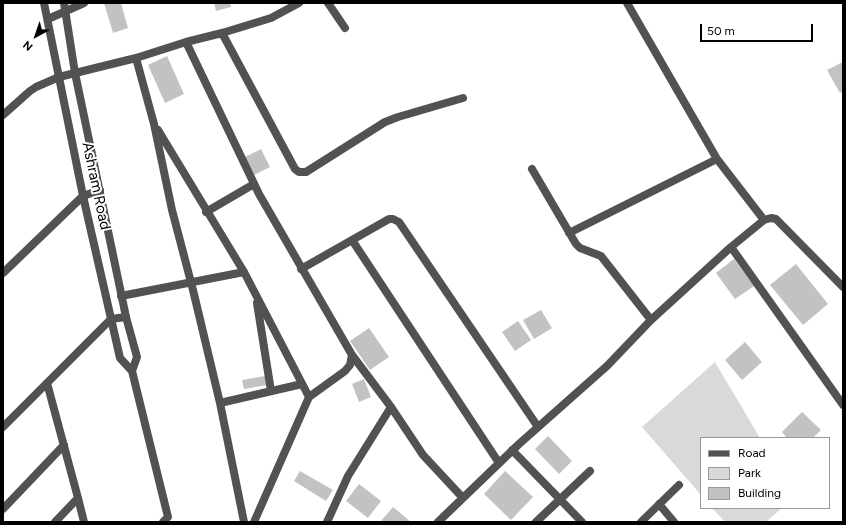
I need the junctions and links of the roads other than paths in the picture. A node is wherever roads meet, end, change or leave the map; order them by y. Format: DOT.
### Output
graph roads {
  1 [pos="44,3"];
  2 [pos="84,3"];
  3 [pos="299,3"];
  4 [pos="328,3"];
  5 [pos="627,3"];
  6 [pos="64,7"];
  7 [pos="48,19"];
  8 [pos="345,28"];
  9 [pos="222,34"];
  10 [pos="186,42"];
  11 [pos="136,58"];
  12 [pos="75,73"];
  13 [pos="59,77"];
  14 [pos="464,98"];
  15 [pos="3,115"];
  16 [pos="154,124"];
  17 [pos="716,159"];
  18 [pos="532,169"];
  19 [pos="254,184"];
  20 [pos="100,190"];
  21 [pos="83,196"];
  22 [pos="206,212"];
  23 [pos="764,220"];
  24 [pos="569,233"];
  25 [pos="352,240"];
  26 [pos="731,247"];
  27 [pos="301,269"];
  28 [pos="244,272"];
  29 [pos="3,273"];
  30 [pos="191,282"];
  31 [pos="843,287"];
  32 [pos="122,296"];
  33 [pos="256,296"];
  34 [pos="126,317"];
  35 [pos="111,319"];
  36 [pos="651,320"];
  37 [pos="352,355"];
  38 [pos="132,371"];
  39 [pos="47,383"];
  40 [pos="302,384"];
  41 [pos="271,391"];
  42 [pos="309,397"];
  43 [pos="220,402"];
  44 [pos="843,405"];
  45 [pos="390,407"];
  46 [pos="3,426"];
  47 [pos="538,427"];
  48 [pos="64,445"];
  49 [pos="512,450"];
  50 [pos="499,463"];
  51 [pos="590,471"];
  52 [pos="678,485"];
  53 [pos="78,498"];
  54 [pos="463,498"];
  55 [pos="560,499"];
  56 [pos="659,504"];
  57 [pos="3,509"];
  58 [pos="168,520"];
  59 [pos="55,522"];
  60 [pos="84,522"];
  61 [pos="244,522"];
  62 [pos="254,522"];
  63 [pos="327,522"];
  64 [pos="438,522"];
  65 [pos="536,522"];
  66 [pos="582,522"];
  67 [pos="641,522"];
  68 [pos="674,522"];
  1 -- 7 [label="street, Ashram Road"];
  2 -- 6 [label="street"];
  3 -- 9 [label="street"];
  4 -- 8 [label="street"];
  5 -- 17 [label="street"];
  6 -- 7 [label="street"];
  6 -- 12 [label="street, Ashram Road"];
  7 -- 13 [label="street, Ashram Road"];
  9 -- 10 [label="street"];
  9 -- 14 [label="street"];
  10 -- 11 [label="street"];
  10 -- 19 [label="street"];
  11 -- 12 [label="street"];
  11 -- 16 [label="street"];
  12 -- 13 [label="street"];
  12 -- 20 [label="street, Ashram Road"];
  13 -- 15 [label="street"];
  13 -- 21 [label="street, Ashram Road"];
  16 -- 22 [label="street"];
  16 -- 30 [label="street"];
  17 -- 23 [label="street"];
  17 -- 24 [label="street"];
  18 -- 24 [label="street"];
  19 -- 22 [label="street"];
  19 -- 27 [label="street"];
  20 -- 21 [label="street"];
  20 -- 32 [label="street, Ashram Road"];
  21 -- 29 [label="street"];
  21 -- 35 [label="street, Ashram Road"];
  22 -- 28 [label="street"];
  23 -- 26 [label="street"];
  23 -- 31 [label="street"];
  24 -- 36 [label="street"];
  25 -- 27 [label="street"];
  25 -- 47 [label="street"];
  25 -- 50 [label="street"];
  26 -- 36 [label="street"];
  26 -- 44 [label="street"];
  27 -- 37 [label="street"];
  28 -- 30 [label="street"];
  28 -- 33 [label="street"];
  30 -- 32 [label="street"];
  30 -- 43 [label="street"];
  32 -- 34 [label="street, Ashram Road"];
  33 -- 40 [label="street"];
  33 -- 41 [label="street"];
  34 -- 35 [label="street"];
  34 -- 38 [label="street, Ashram Road"];
  35 -- 38 [label="street, Ashram Road"];
  35 -- 39 [label="street"];
  36 -- 47 [label="street"];
  37 -- 42 [label="street"];
  37 -- 45 [label="street"];
  38 -- 58 [label="street, Ashram Road"];
  39 -- 46 [label="street"];
  39 -- 48 [label="street"];
  40 -- 41 [label="street"];
  40 -- 42 [label="street"];
  41 -- 43 [label="street"];
  42 -- 62 [label="street"];
  43 -- 61 [label="street"];
  45 -- 54 [label="street"];
  45 -- 63 [label="street"];
  47 -- 49 [label="street"];
  48 -- 53 [label="street"];
  48 -- 57 [label="street"];
  49 -- 50 [label="street"];
  49 -- 55 [label="street"];
  50 -- 54 [label="street"];
  51 -- 55 [label="street"];
  52 -- 56 [label="street"];
  53 -- 59 [label="street"];
  53 -- 60 [label="street"];
  54 -- 64 [label="street"];
  55 -- 65 [label="street"];
  55 -- 66 [label="street"];
  56 -- 67 [label="street"];
  56 -- 68 [label="street"];
}
